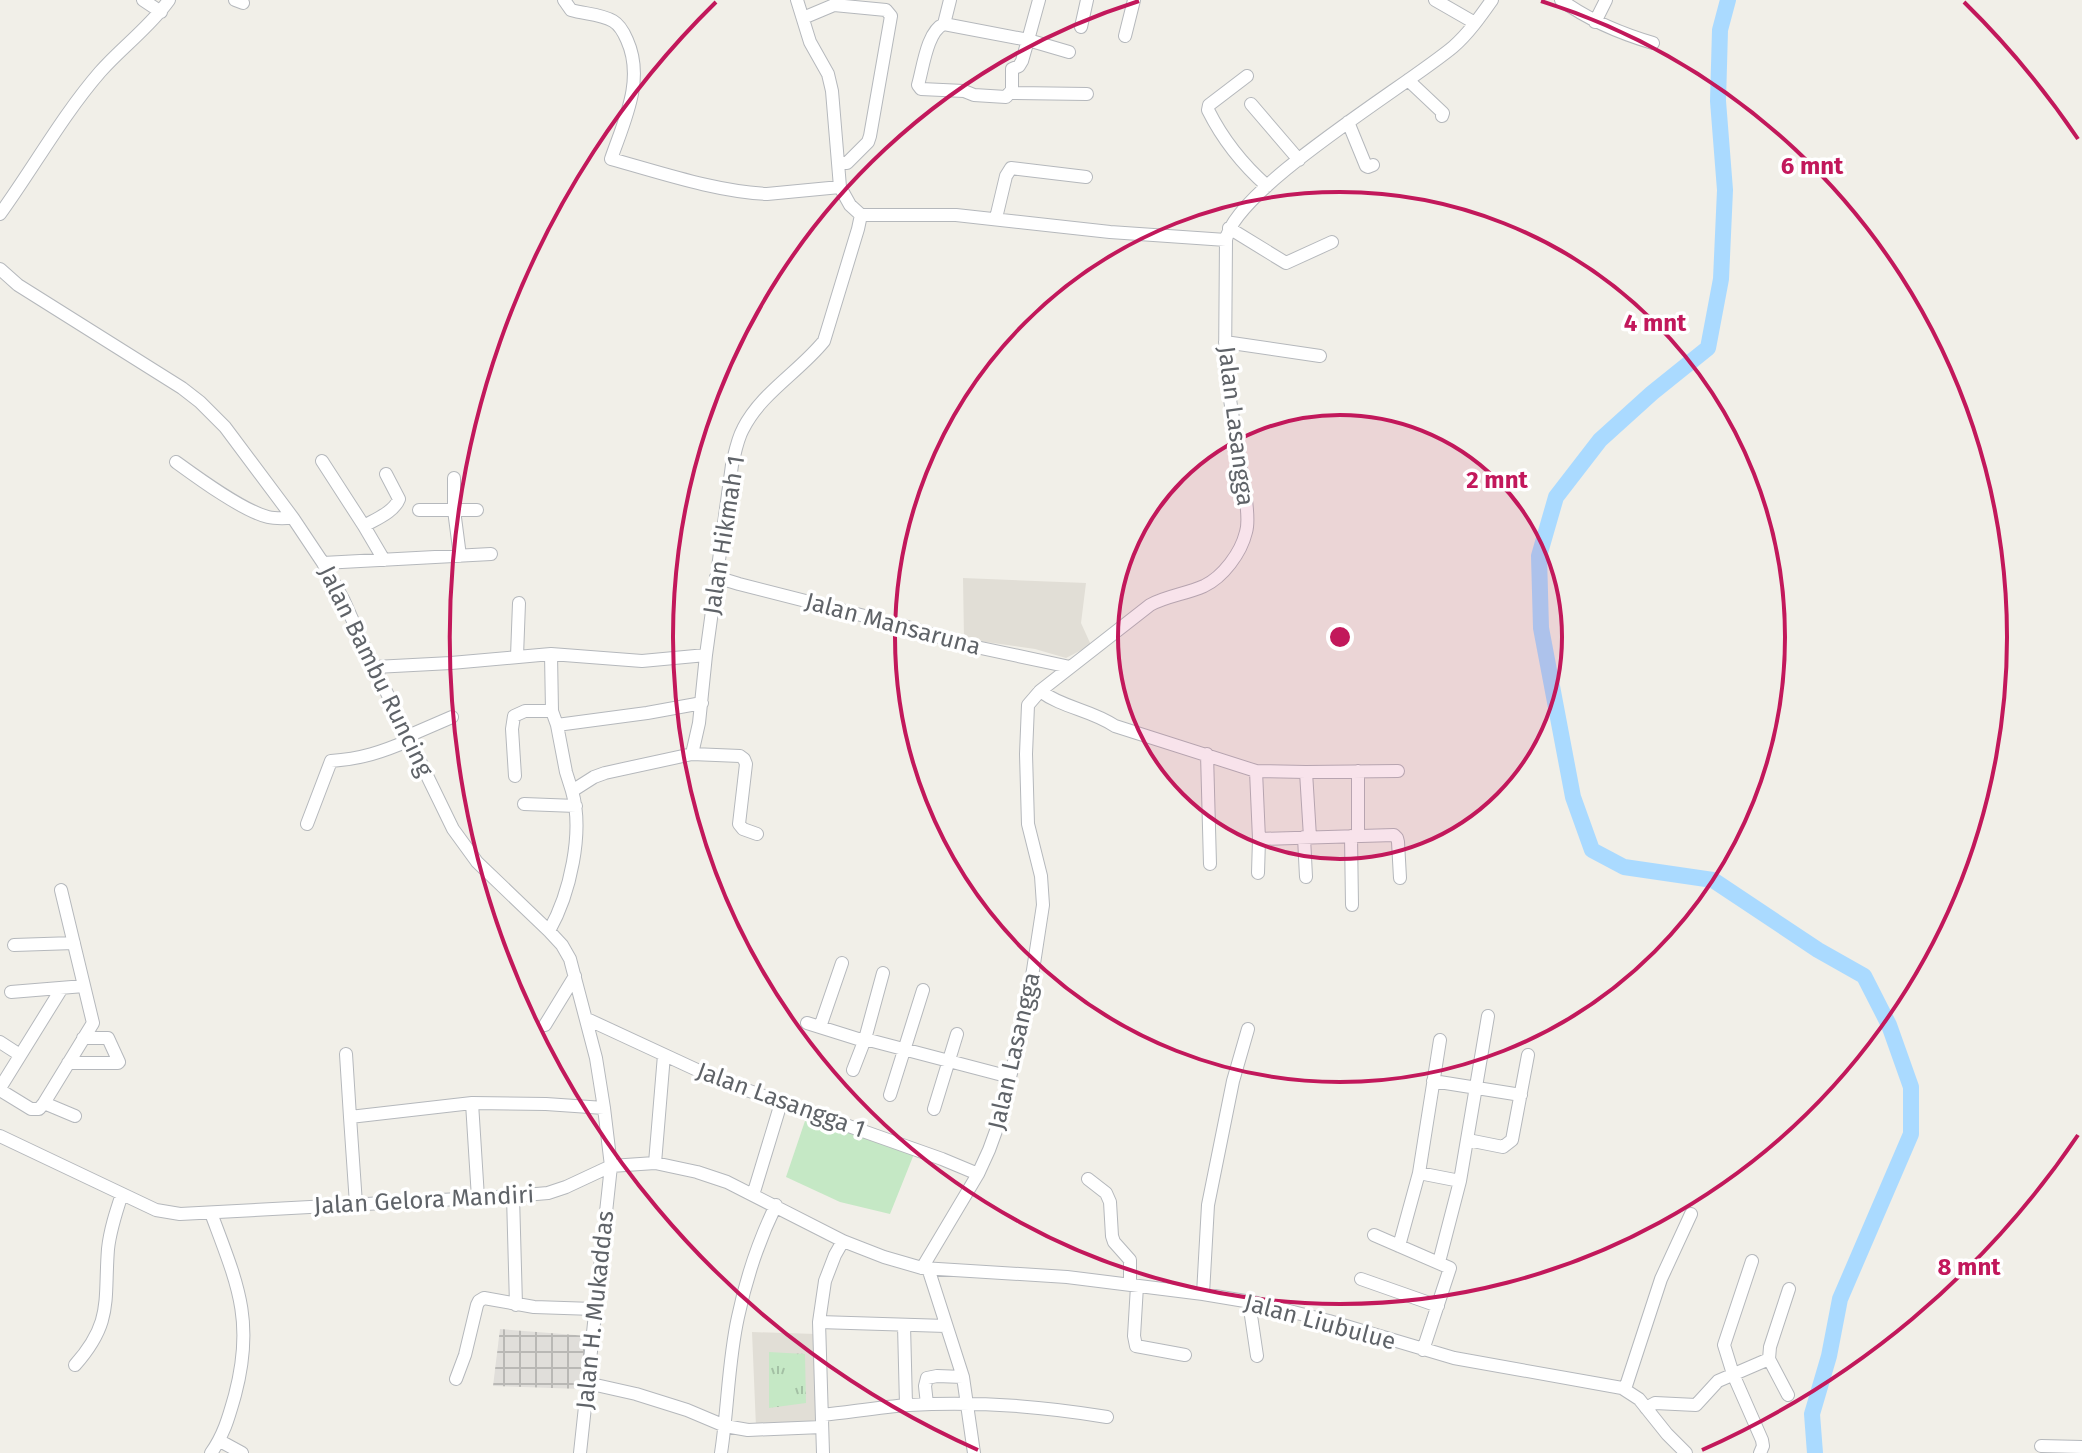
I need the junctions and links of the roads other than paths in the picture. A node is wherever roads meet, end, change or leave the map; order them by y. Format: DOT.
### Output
graph roads {
  1 [pos="143,0"];
  2 [pos="169,0"];
  3 [pos="564,0"];
  4 [pos="797,0"];
  5 [pos="950,0"];
  6 [pos="1039,0"];
  7 [pos="1087,0"];
  8 [pos="1134,0"];
  9 [pos="1435,0"];
  10 [pos="1492,0"];
  11 [pos="1561,0"];
  12 [pos="1606,0"];
  13 [pos="161,12"];
  14 [pos="803,18"];
  15 [pos="1595,22"];
  16 [pos="1475,23"];
  17 [pos="944,24"];
  18 [pos="1081,27"];
  19 [pos="1125,36"];
  20 [pos="1028,40"];
  21 [pos="1653,43"];
  22 [pos="1069,52"];
  23 [pos="1247,76"];
  24 [pos="1408,80"];
  25 [pos="1010,93"];
  26 [pos="1087,94"];
  27 [pos="1251,104"];
  28 [pos="1442,116"];
  29 [pos="1348,122"];
  30 [pos="1299,160"];
  31 [pos="838,163"];
  32 [pos="1373,165"];
  33 [pos="1086,177"];
  34 [pos="1267,186"];
  35 [pos="840,187"];
  36 [pos="0,214"];
  37 [pos="861,215"];
  38 [pos="996,218"];
  39 [pos="1228,234"];
  40 [pos="1332,242"];
  41 [pos="0,269"];
  42 [pos="1225,342"];
  43 [pos="1320,356"];
  44 [pos="322,461"];
  45 [pos="176,462"];
  46 [pos="386,474"];
  47 [pos="454,478"];
  48 [pos="419,510"];
  49 [pos="454,510"];
  50 [pos="477,510"];
  51 [pos="293,518"];
  52 [pos="364,526"];
  53 [pos="491,554"];
  54 [pos="460,556"];
  55 [pos="384,560"];
  56 [pos="323,563"];
  57 [pos="716,577"];
  58 [pos="519,603"];
  59 [pos="551,654"];
  60 [pos="706,655"];
  61 [pos="517,656"];
  62 [pos="375,667"];
  63 [pos="1070,667"];
  64 [pos="1036,695"];
  65 [pos="702,703"];
  66 [pos="552,711"];
  67 [pos="452,717"];
  68 [pos="557,725"];
  69 [pos="409,738"];
  70 [pos="692,754"];
  71 [pos="1207,754"];
  72 [pos="1256,771"];
  73 [pos="1358,771"];
  74 [pos="1398,771"];
  75 [pos="1306,772"];
  76 [pos="515,776"];
  77 [pos="572,791"];
  78 [pos="524,804"];
  79 [pos="576,806"];
  80 [pos="307,824"];
  81 [pos="757,834"];
  82 [pos="1355,836"];
  83 [pos="1307,837"];
  84 [pos="1259,839"];
  85 [pos="1210,864"];
  86 [pos="1258,873"];
  87 [pos="1306,877"];
  88 [pos="1400,878"];
  89 [pos="61,890"];
  90 [pos="1352,905"];
  91 [pos="549,931"];
  92 [pos="74,943"];
  93 [pos="14,945"];
  94 [pos="842,963"];
  95 [pos="883,973"];
  96 [pos="575,976"];
  97 [pos="84,986"];
  98 [pos="62,988"];
  99 [pos="923,990"];
  100 [pos="11,992"];
  101 [pos="1488,1016"];
  102 [pos="587,1019"];
  103 [pos="545,1025"];
  104 [pos="1248,1029"];
  105 [pos="957,1034"];
  106 [pos="83,1038"];
  107 [pos="865,1039"];
  108 [pos="1440,1040"];
  109 [pos="0,1042"];
  110 [pos="904,1049"];
  111 [pos="346,1054"];
  112 [pos="20,1055"];
  113 [pos="664,1055"];
  114 [pos="1528,1055"];
  115 [pos="948,1061"];
  116 [pos="68,1063"];
  117 [pos="853,1070"];
  118 [pos="1010,1077"];
  119 [pos="1433,1081"];
  120 [pos="0,1089"];
  121 [pos="1476,1089"];
  122 [pos="890,1095"];
  123 [pos="1521,1095"];
  124 [pos="44,1103"];
  125 [pos="472,1103"];
  126 [pos="781,1103"];
  127 [pos="604,1108"];
  128 [pos="934,1109"];
  129 [pos="75,1116"];
  130 [pos="350,1117"];
  131 [pos="0,1136"];
  132 [pos="1468,1140"];
  133 [pos="655,1163"];
  134 [pos="611,1166"];
  135 [pos="1419,1173"];
  136 [pos="978,1174"];
  137 [pos="1088,1179"];
  138 [pos="1460,1181"];
  139 [pos="122,1194"];
  140 [pos="753,1195"];
  141 [pos="513,1196"];
  142 [pos="478,1198"];
  143 [pos="356,1204"];
  144 [pos="776,1205"];
  145 [pos="211,1213"];
  146 [pos="1691,1214"];
  147 [pos="1374,1235"];
  148 [pos="843,1241"];
  149 [pos="1399,1246"];
  150 [pos="1752,1261"];
  151 [pos="1439,1262"];
  152 [pos="925,1268"];
  153 [pos="1361,1279"];
  154 [pos="1134,1286"];
  155 [pos="1789,1289"];
  156 [pos="1203,1294"];
  157 [pos="1249,1302"];
  158 [pos="516,1305"];
  159 [pos="1438,1306"];
  160 [pos="594,1309"];
  161 [pos="819,1322"];
  162 [pos="904,1325"];
  163 [pos="946,1326"];
  164 [pos="1423,1350"];
  165 [pos="1185,1355"];
  166 [pos="1257,1356"];
  167 [pos="1769,1359"];
  168 [pos="75,1365"];
  169 [pos="1733,1374"];
  170 [pos="963,1377"];
  171 [pos="456,1379"];
  172 [pos="587,1383"];
  173 [pos="1625,1389"];
  174 [pos="1788,1395"];
  175 [pos="968,1403"];
  176 [pos="927,1404"];
  177 [pos="906,1405"];
  178 [pos="1646,1408"];
  179 [pos="1107,1417"];
  180 [pos="822,1421"];
  181 [pos="725,1426"];
  182 [pos="220,1441"];
  183 [pos="2041,1446"];
  184 [pos="2082,1447"];
  185 [pos="211,1453"];
  186 [pos="242,1453"];
  187 [pos="580,1453"];
  188 [pos="721,1453"];
  189 [pos="823,1453"];
  190 [pos="974,1453"];
  191 [pos="1686,1453"];
  192 [pos="1760,1453"];
  1 -- 13 [label="street"];
  2 -- 13 [label="street"];
  3 -- 35 [label="street"];
  4 -- 14 [label="street"];
  5 -- 17 [label="street"];
  6 -- 20 [label="street"];
  7 -- 18 [label="street"];
  8 -- 19 [label="street"];
  9 -- 16 [label="street"];
  10 -- 16 [label="street"];
  11 -- 15 [label="street"];
  12 -- 15 [label="street"];
  13 -- 36 [label="street"];
  14 -- 31 [label="street"];
  14 -- 31 [label="street"];
  15 -- 21 [label="street"];
  16 -- 24 [label="street"];
  17 -- 20 [label="street"];
  17 -- 25 [label="street"];
  20 -- 22 [label="street"];
  20 -- 25 [label="street"];
  23 -- 34 [label="street"];
  24 -- 28 [label="street"];
  24 -- 29 [label="street"];
  25 -- 26 [label="street"];
  27 -- 30 [label="street"];
  29 -- 30 [label="street"];
  29 -- 32 [label="street"];
  30 -- 34 [label="street"];
  31 -- 35 [label="street"];
  33 -- 38 [label="street"];
  34 -- 39 [label="street"];
  35 -- 37 [label="street"];
  37 -- 38 [label="street"];
  37 -- 57 [label="street, Jalan Hikmah 1"];
  38 -- 39 [label="street"];
  39 -- 40 [label="street"];
  39 -- 42 [label="street, Jalan Lasangga"];
  41 -- 51 [label="street, Jalan Bambu Runcing"];
  42 -- 43 [label="street"];
  42 -- 63 [label="street, Jalan Lasangga"];
  44 -- 52 [label="street"];
  45 -- 51 [label="street"];
  46 -- 52 [label="street"];
  47 -- 49 [label="street"];
  48 -- 49 [label="street"];
  49 -- 50 [label="street"];
  49 -- 54 [label="street"];
  51 -- 56 [label="street, Jalan Bambu Runcing"];
  52 -- 55 [label="street"];
  53 -- 54 [label="street"];
  54 -- 55 [label="street"];
  55 -- 56 [label="street"];
  56 -- 62 [label="street, Jalan Bambu Runcing"];
  57 -- 60 [label="street, Jalan Hikmah 1"];
  57 -- 63 [label="street, Jalan Mansaruna"];
  58 -- 61 [label="street"];
  59 -- 60 [label="street"];
  59 -- 61 [label="street"];
  59 -- 66 [label="street"];
  60 -- 65 [label="street, Jalan Hikmah 1"];
  61 -- 62 [label="street"];
  62 -- 69 [label="street, Jalan Bambu Runcing"];
  63 -- 64 [label="street, Jalan Lasangga"];
  64 -- 71 [label="street"];
  64 -- 118 [label="street, Jalan Lasangga"];
  65 -- 68 [label="street"];
  65 -- 70 [label="street, Jalan Hikmah 1"];
  66 -- 68 [label="street"];
  66 -- 76 [label="street"];
  67 -- 69 [label="street"];
  68 -- 77 [label="street"];
  69 -- 80 [label="street"];
  69 -- 91 [label="street, Jalan Bambu Runcing"];
  70 -- 77 [label="street"];
  70 -- 81 [label="street"];
  71 -- 72 [label="street"];
  71 -- 85 [label="street"];
  72 -- 75 [label="street"];
  72 -- 84 [label="street"];
  73 -- 74 [label="street"];
  73 -- 75 [label="street"];
  73 -- 82 [label="street"];
  75 -- 83 [label="street"];
  77 -- 79 [label="street"];
  78 -- 79 [label="street"];
  79 -- 91 [label="street"];
  82 -- 83 [label="street"];
  82 -- 88 [label="street"];
  82 -- 90 [label="street"];
  83 -- 84 [label="street"];
  83 -- 87 [label="street"];
  84 -- 86 [label="street"];
  89 -- 92 [label="street"];
  91 -- 96 [label="street, Jalan Bambu Runcing"];
  92 -- 93 [label="street"];
  92 -- 97 [label="street"];
  94 -- 107 [label="street"];
  95 -- 107 [label="street"];
  96 -- 102 [label="street, Jalan Bambu Runcing"];
  96 -- 103 [label="street"];
  97 -- 98 [label="street"];
  97 -- 106 [label="street"];
  98 -- 100 [label="street"];
  98 -- 112 [label="street"];
  99 -- 110 [label="street"];
  101 -- 121 [label="street"];
  102 -- 113 [label="street, Jalan Lasangga 1"];
  102 -- 127 [label="street, Jalan Bambu Runcing"];
  104 -- 156 [label="street"];
  105 -- 115 [label="street"];
  106 -- 116 [label="street"];
  106 -- 116 [label="street"];
  107 -- 110 [label="street"];
  107 -- 117 [label="street"];
  108 -- 119 [label="street"];
  109 -- 112 [label="street"];
  110 -- 115 [label="street"];
  110 -- 122 [label="street"];
  111 -- 130 [label="street"];
  112 -- 120 [label="street"];
  113 -- 126 [label="street, Jalan Lasangga 1"];
  113 -- 133 [label="street"];
  114 -- 123 [label="street"];
  115 -- 118 [label="street"];
  115 -- 128 [label="street"];
  116 -- 124 [label="street"];
  118 -- 136 [label="street, Jalan Lasangga"];
  119 -- 121 [label="street"];
  119 -- 135 [label="street"];
  120 -- 124 [label="street"];
  121 -- 123 [label="street"];
  121 -- 132 [label="street"];
  123 -- 132 [label="street"];
  124 -- 129 [label="street"];
  125 -- 127 [label="street"];
  125 -- 130 [label="street"];
  125 -- 142 [label="street"];
  126 -- 136 [label="street, Jalan Lasangga 1"];
  126 -- 140 [label="street"];
  127 -- 134 [label="street, Jalan Bambu Runcing"];
  130 -- 143 [label="street"];
  131 -- 139 [label="street, Jalan Gelora Mandiri"];
  132 -- 138 [label="street"];
  133 -- 134 [label="street, Jalan Gelora Mandiri"];
  133 -- 140 [label="street, Jalan Gelora Mandiri"];
  134 -- 141 [label="street, Jalan Gelora Mandiri"];
  134 -- 160 [label="street, Jalan H. Mukaddas"];
  135 -- 138 [label="street"];
  135 -- 149 [label="street"];
  136 -- 152 [label="street, Jalan Lasangga"];
  137 -- 154 [label="street"];
  138 -- 151 [label="street"];
  139 -- 145 [label="street, Jalan Gelora Mandiri"];
  139 -- 168 [label="street"];
  140 -- 144 [label="street, Jalan Gelora Mandiri"];
  141 -- 142 [label="street, Jalan Gelora Mandiri"];
  141 -- 158 [label="street"];
  142 -- 143 [label="street, Jalan Gelora Mandiri"];
  143 -- 145 [label="street, Jalan Gelora Mandiri"];
  144 -- 148 [label="street, Jalan Gelora Mandiri"];
  144 -- 181 [label="street"];
  145 -- 182 [label="street"];
  146 -- 173 [label="street"];
  147 -- 149 [label="street"];
  148 -- 152 [label="street, Jalan Gelora Mandiri"];
  148 -- 161 [label="street"];
  149 -- 151 [label="street"];
  150 -- 169 [label="street"];
  151 -- 159 [label="street"];
  152 -- 154 [label="street, Jalan Liubulue"];
  152 -- 163 [label="street"];
  153 -- 159 [label="street"];
  154 -- 156 [label="street, Jalan Liubulue"];
  154 -- 165 [label="street"];
  155 -- 167 [label="street"];
  156 -- 157 [label="street, Jalan Liubulue"];
  157 -- 164 [label="street, Jalan Liubulue"];
  157 -- 166 [label="street"];
  158 -- 160 [label="street"];
  158 -- 171 [label="street"];
  159 -- 164 [label="street"];
  160 -- 172 [label="street, Jalan H. Mukaddas"];
  161 -- 162 [label="street"];
  161 -- 180 [label="street"];
  162 -- 163 [label="street"];
  162 -- 177 [label="street"];
  163 -- 170 [label="street"];
  164 -- 173 [label="street, Jalan Liubulue"];
  167 -- 169 [label="street"];
  167 -- 174 [label="street"];
  169 -- 178 [label="street"];
  169 -- 192 [label="street"];
  170 -- 175 [label="street"];
  170 -- 176 [label="street"];
  172 -- 181 [label="street"];
  172 -- 187 [label="street, Jalan H. Mukaddas"];
  173 -- 178 [label="street"];
  175 -- 176 [label="street"];
  175 -- 179 [label="street"];
  175 -- 190 [label="street"];
  176 -- 177 [label="street"];
  177 -- 180 [label="street"];
  178 -- 191 [label="street"];
  180 -- 181 [label="street"];
  180 -- 189 [label="street"];
  181 -- 188 [label="street"];
  182 -- 185 [label="street"];
  182 -- 186 [label="street"];
  183 -- 184 [label="street"];
}
